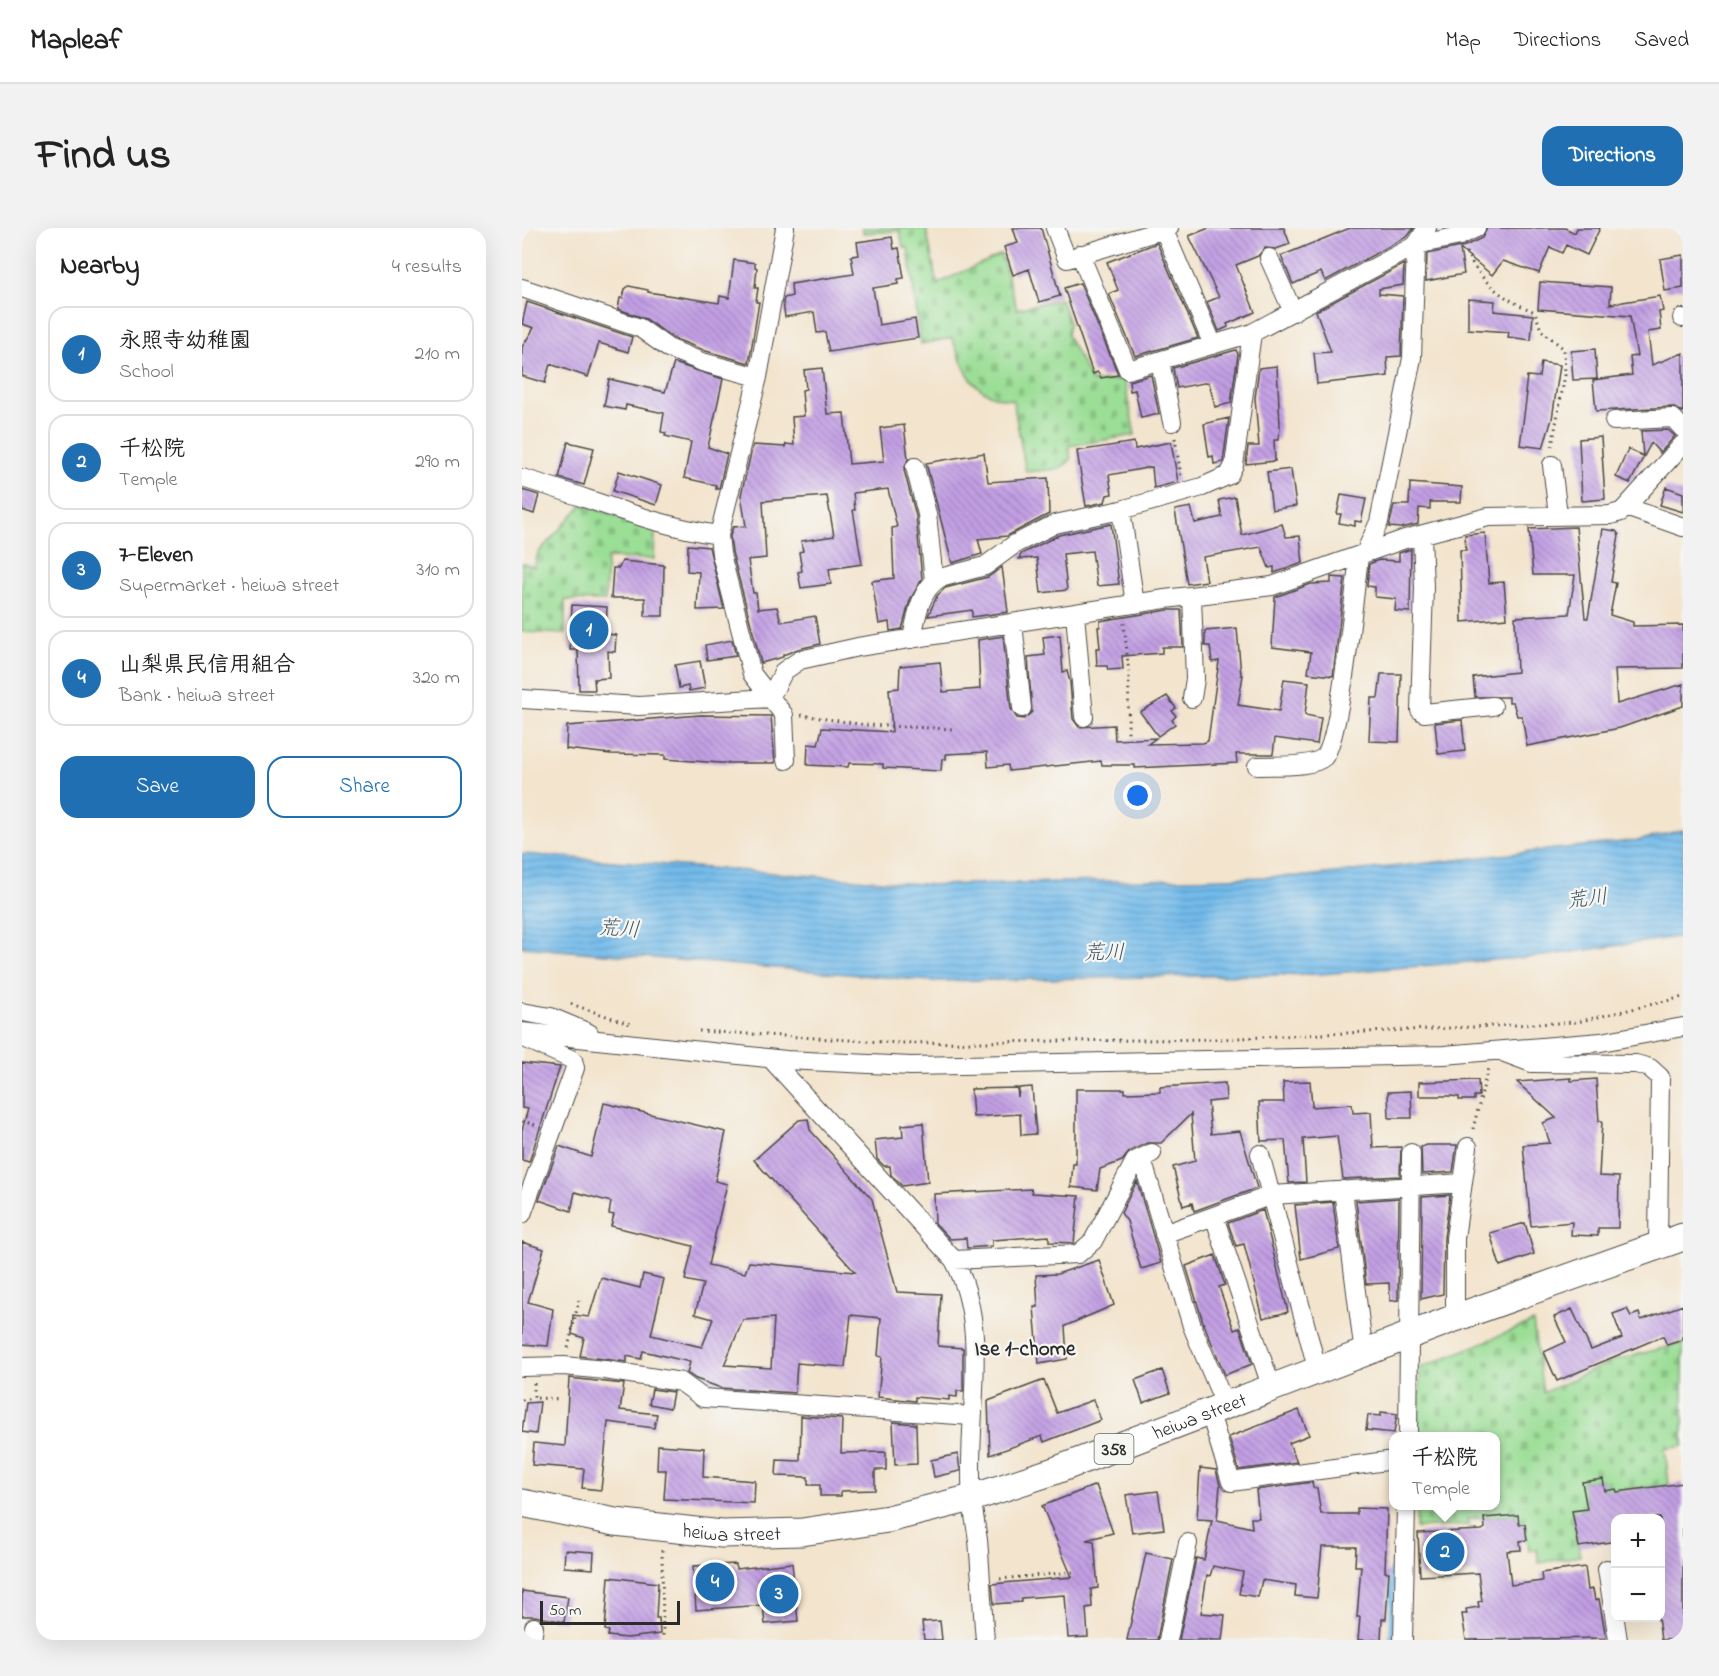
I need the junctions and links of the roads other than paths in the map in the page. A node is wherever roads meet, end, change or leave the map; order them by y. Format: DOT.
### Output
graph roads {
  1 [pos="785,228"];
  2 [pos="1055,228"];
  3 [pos="1427,228"];
  4 [pos="1166,229"];
  5 [pos="1468,232"];
  6 [pos="1416,245"];
  7 [pos="1073,256"];
  8 [pos="1269,258"];
  9 [pos="522,288"];
  10 [pos="1293,312"];
  11 [pos="1252,333"];
  12 [pos="1213,345"];
  13 [pos="1160,361"];
  14 [pos="758,377"];
  15 [pos="1172,422"];
  16 [pos="1614,422"];
  17 [pos="1683,429"];
  18 [pos="1683,444"];
  19 [pos="1552,465"];
  20 [pos="915,467"];
  21 [pos="522,478"];
  22 [pos="1626,507"];
  23 [pos="1121,510"];
  24 [pos="1558,515"];
  25 [pos="1683,526"];
  26 [pos="719,535"];
  27 [pos="1422,535"];
  28 [pos="1362,555"];
  29 [pos="934,581"];
  30 [pos="1192,596"];
  31 [pos="1129,605"];
  32 [pos="1075,614"];
  33 [pos="1012,623"];
  34 [pos="912,639"];
  35 [pos="770,698"];
  36 [pos="1192,698"];
  37 [pos="522,699"];
  38 [pos="1493,706"];
  39 [pos="1022,708"];
  40 [pos="1084,717"];
  41 [pos="786,760"];
  42 [pos="1257,766"];
  43 [pos="522,1012"];
  44 [pos="1683,1027"];
  45 [pos="522,1032"];
  46 [pos="522,1037"];
  47 [pos="607,1040"];
  48 [pos="1495,1051"];
  49 [pos="771,1059"];
  50 [pos="1468,1147"];
  51 [pos="1411,1153"];
  52 [pos="1260,1154"];
  53 [pos="1463,1183"];
  54 [pos="1411,1185"];
  55 [pos="1343,1190"];
  56 [pos="1272,1195"];
  57 [pos="522,1214"];
  58 [pos="1214,1216"];
  59 [pos="1164,1234"];
  60 [pos="1671,1241"];
  61 [pos="954,1260"];
  62 [pos="1455,1318"];
  63 [pos="1411,1335"];
  64 [pos="1364,1354"];
  65 [pos="528,1367"];
  66 [pos="1318,1372"];
  67 [pos="1272,1389"];
  68 [pos="1218,1410"];
  69 [pos="972,1416"];
  70 [pos="1408,1432"];
  71 [pos="1389,1461"];
  72 [pos="972,1498"];
  73 [pos="522,1503"];
  74 [pos="1406,1510"];
  75 [pos="1188,1543"];
  76 [pos="1607,1569"];
  77 [pos="985,1640"];
  78 [pos="1168,1640"];
  79 [pos="1403,1640"];
  80 [pos="1618,1640"];
  1 -- 14 [label="street"];
  2 -- 7 [label="street"];
  3 -- 6 [label="street"];
  4 -- 7 [label="street"];
  4 -- 12 [label="street"];
  5 -- 6 [label="street"];
  6 -- 10 [label="street"];
  6 -- 28 [label="street"];
  7 -- 13 [label="street"];
  8 -- 10 [label="street"];
  9 -- 14 [label="street"];
  10 -- 11 [label="street"];
  11 -- 12 [label="street"];
  11 -- 23 [label="street"];
  12 -- 13 [label="street"];
  13 -- 15 [label="street"];
  14 -- 26 [label="street"];
  16 -- 17 [label="street"];
  18 -- 22 [label="street"];
  19 -- 24 [label="street"];
  20 -- 29 [label="street"];
  21 -- 26 [label="street"];
  22 -- 24 [label="street"];
  22 -- 25 [label="street"];
  23 -- 29 [label="street"];
  23 -- 31 [label="street"];
  24 -- 27 [label="street"];
  26 -- 35 [label="street"];
  27 -- 28 [label="street"];
  27 -- 38 [label="street"];
  28 -- 30 [label="street"];
  28 -- 42 [label="street"];
  29 -- 34 [label="street"];
  30 -- 31 [label="street"];
  30 -- 36 [label="street"];
  31 -- 32 [label="street"];
  32 -- 33 [label="street"];
  32 -- 40 [label="street"];
  33 -- 34 [label="street"];
  33 -- 39 [label="street"];
  34 -- 35 [label="street"];
  35 -- 37 [label="street"];
  35 -- 41 [label="street"];
  43 -- 47 [label="street"];
  44 -- 48 [label="street"];
  45 -- 47 [label="street"];
  46 -- 57 [label="street"];
  47 -- 49 [label="street"];
  48 -- 49 [label="street"];
  48 -- 60 [label="street"];
  49 -- 61 [label="street"];
  50 -- 53 [label="street"];
  51 -- 54 [label="street"];
  52 -- 56 [label="street"];
  53 -- 54 [label="street"];
  53 -- 62 [label="street"];
  54 -- 55 [label="street"];
  54 -- 63 [label="street"];
  55 -- 56 [label="street"];
  55 -- 64 [label="street"];
  56 -- 58 [label="street"];
  56 -- 66 [label="street"];
  58 -- 59 [label="street"];
  58 -- 67 [label="street"];
  59 -- 61 [label="street"];
  59 -- 68 [label="street"];
  60 -- 62 [label="highway, heiwa street / 358"];
  61 -- 69 [label="street"];
  62 -- 63 [label="highway, heiwa street / 358"];
  63 -- 64 [label="highway, heiwa street / 358"];
  63 -- 70 [label="street"];
  64 -- 66 [label="highway, heiwa street / 358"];
  65 -- 69 [label="street"];
  66 -- 67 [label="highway, heiwa street / 358"];
  67 -- 68 [label="highway, heiwa street / 358"];
  68 -- 71 [label="street"];
  68 -- 72 [label="highway, heiwa street / 358"];
  69 -- 72 [label="street"];
  72 -- 73 [label="highway, heiwa street / 358"];
  72 -- 77 [label="street"];
  74 -- 79 [label="street"];
  75 -- 78 [label="street"];
  76 -- 80 [label="street"];
}
